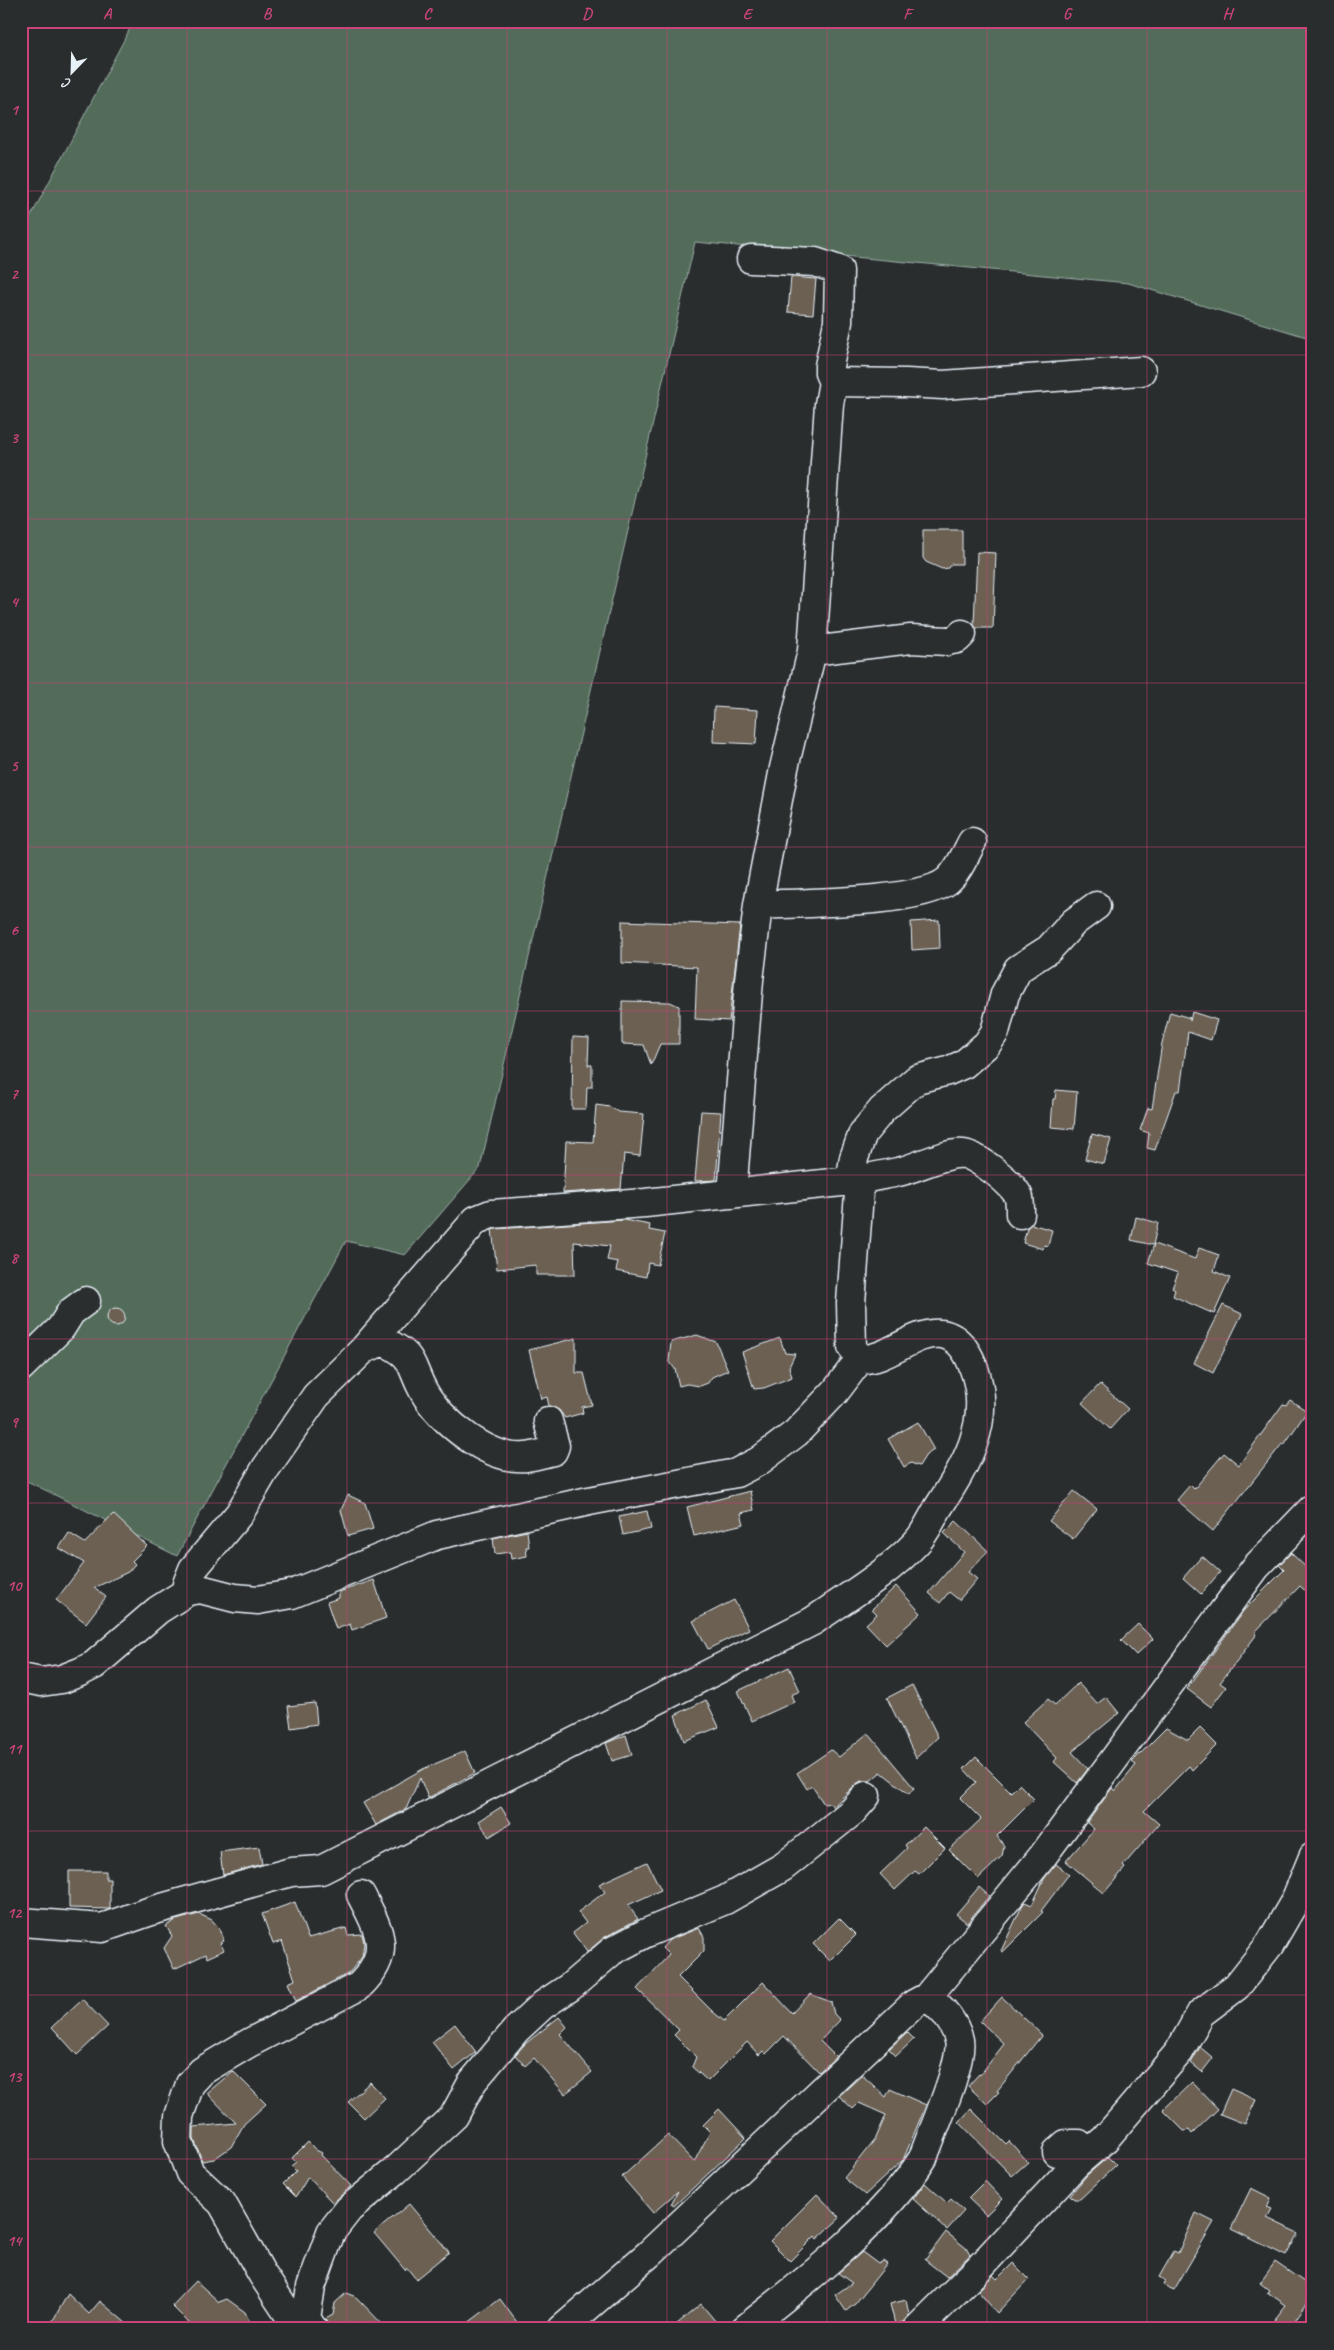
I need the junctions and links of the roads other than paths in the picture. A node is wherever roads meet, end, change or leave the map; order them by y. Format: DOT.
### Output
graph roads {
  1 [pos="751,258"];
  2 [pos="1141,371"];
  3 [pos="833,382"];
  4 [pos="962,634"];
  5 [pos="812,651"];
  6 [pos="972,842"];
  7 [pos="758,904"];
  8 [pos="1096,906"];
  9 [pos="855,1181"];
  10 [pos="732,1194"];
  11 [pos="1020,1214"];
  12 [pos="21,1342"];
  13 [pos="364,1349"];
  14 [pos="860,1359"];
  15 [pos="21,1367"];
  16 [pos="548,1420"];
  17 [pos="1313,1508"];
  18 [pos="188,1592"];
  19 [pos="21,1678"];
  20 [pos="866,1796"];
  21 [pos="1313,1857"];
  22 [pos="361,1895"];
  23 [pos="21,1922"];
  24 [pos="927,1997"];
  25 [pos="1057,2152"];
  26 [pos="1087,2154"];
  27 [pos="303,2329"];
  28 [pos="313,2329"];
  29 [pos="562,2329"];
  30 [pos="745,2329"];
  31 [pos="917,2329"];
  1 -- 3 [label="street"];
  2 -- 3 [label="street"];
  3 -- 5 [label="street"];
  4 -- 5 [label="street"];
  5 -- 7 [label="street"];
  6 -- 7 [label="street"];
  7 -- 10 [label="street"];
  8 -- 9 [label="street"];
  9 -- 10 [label="street"];
  9 -- 11 [label="street"];
  9 -- 14 [label="street"];
  10 -- 13 [label="street"];
  12 -- 15 [label="street"];
  13 -- 16 [label="street"];
  13 -- 18 [label="street"];
  14 -- 18 [label="street"];
  14 -- 23 [label="street"];
  17 -- 24 [label="street"];
  18 -- 19 [label="street"];
  20 -- 28 [label="street"];
  21 -- 26 [label="street"];
  22 -- 27 [label="street"];
  24 -- 29 [label="street"];
  24 -- 30 [label="street"];
  25 -- 26 [label="street"];
  26 -- 31 [label="street"];
}
